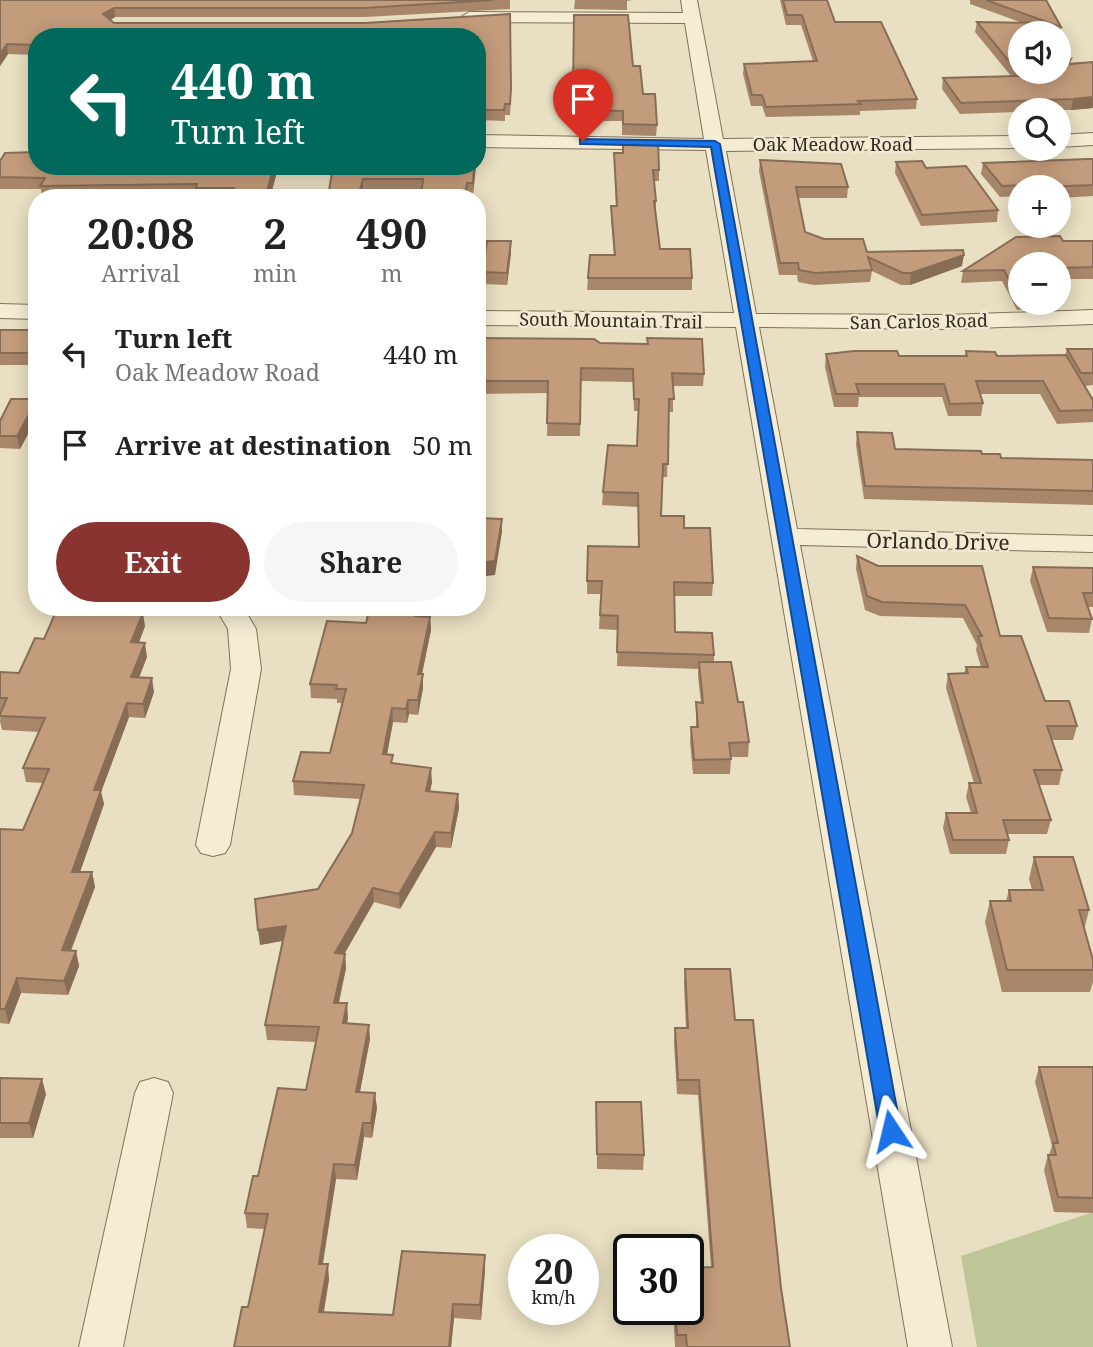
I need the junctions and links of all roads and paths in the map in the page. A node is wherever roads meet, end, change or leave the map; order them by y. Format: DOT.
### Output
graph roads {
  1 [pos="690,9"];
  2 [pos="446,19"];
  3 [pos="1093,139"];
  4 [pos="1071,140"];
  5 [pos="486,141"];
  6 [pos="1008,142"];
  7 [pos="715,144"];
  8 [pos="0,311"];
  9 [pos="28,312"];
  10 [pos="1093,317"];
  11 [pos="486,318"];
  12 [pos="745,322"];
  13 [pos="784,537"];
  14 [pos="1093,544"];
  15 [pos="234,616"];
  16 [pos="213,845"];
  17 [pos="154,1093"];
  18 [pos="101,1347"];
  19 [pos="930,1347"];
  1 -- 2 [label="street"];
  1 -- 7 [label="street"];
  3 -- 4 [label="street"];
  5 -- 7 [label="street, Oak Meadow Road"];
  6 -- 7 [label="street, Oak Meadow Road"];
  7 -- 12 [label="street"];
  8 -- 9 [label="street"];
  10 -- 12 [label="street, San Carlos Road"];
  11 -- 12 [label="street, South Mountain Trail"];
  12 -- 13 [label="street"];
  13 -- 14 [label="street, Orlando Drive"];
  13 -- 19 [label="street"];
  15 -- 16 [label="street"];
  17 -- 18 [label="street"];
}
